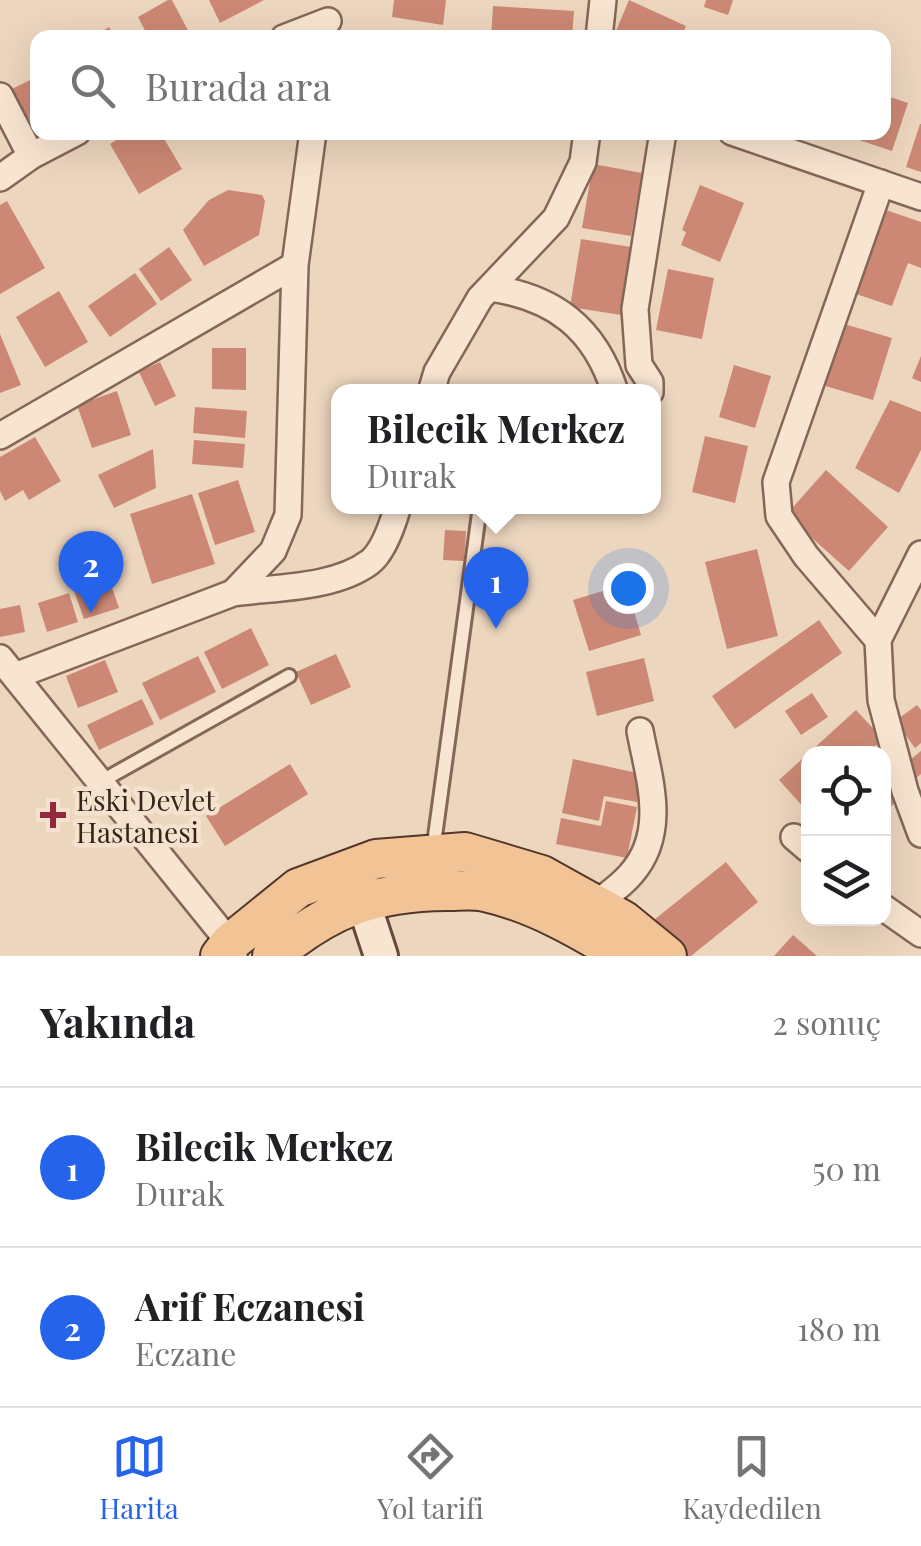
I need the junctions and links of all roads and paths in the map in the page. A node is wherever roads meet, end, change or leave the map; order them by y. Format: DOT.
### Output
graph roads {
  1 [pos="603,0"];
  2 [pos="329,20"];
  3 [pos="304,30"];
  4 [pos="599,30"];
  5 [pos="0,96"];
  6 [pos="62,140"];
  7 [pos="312,140"];
  8 [pos="586,140"];
  9 [pos="662,140"];
  10 [pos="755,140"];
  11 [pos="31,156"];
  12 [pos="0,178"];
  13 [pos="881,183"];
  14 [pos="921,197"];
  15 [pos="295,265"];
  16 [pos="490,288"];
  17 [pos="434,384"];
  18 [pos="612,384"];
  19 [pos="650,384"];
  20 [pos="0,436"];
  21 [pos="395,514"];
  22 [pos="479,514"];
  23 [pos="921,554"];
  24 [pos="233,593"];
  25 [pos="878,640"];
  26 [pos="7,667"];
  27 [pos="289,676"];
  28 [pos="640,731"];
  29 [pos="100,782"];
  30 [pos="921,834"];
  31 [pos="432,855"];
  32 [pos="363,901"];
  33 [pos="891,913"];
  34 [pos="582,914"];
  35 [pos="921,934"];
  36 [pos="228,952"];
  37 [pos="272,956"];
  38 [pos="381,956"];
  39 [pos="595,956"];
  40 [pos="624,956"];
  41 [pos="667,956"];
  1 -- 4 [label="street"];
  2 -- 3 [label="street"];
  5 -- 11 [label="street"];
  6 -- 11 [label="street"];
  7 -- 15 [label="street"];
  8 -- 16 [label="street"];
  9 -- 19 [label="street"];
  10 -- 13 [label="street"];
  11 -- 12 [label="street"];
  13 -- 14 [label="street"];
  13 -- 25 [label="street"];
  15 -- 20 [label="street"];
  15 -- 24 [label="street"];
  16 -- 17 [label="street"];
  16 -- 18 [label="street"];
  21 -- 24 [label="street"];
  22 -- 31 [label="lane"];
  23 -- 25 [label="street"];
  24 -- 26 [label="street"];
  25 -- 30 [label="street"];
  26 -- 29 [label="street"];
  27 -- 29 [label="lane"];
  28 -- 34 [label="street"];
  29 -- 36 [label="street"];
  31 -- 32 [label="main road"];
  31 -- 34 [label="main road"];
  31 -- 36 [label="main road"];
  32 -- 34 [label="main road"];
  32 -- 37 [label="main road"];
  32 -- 38 [label="street"];
  33 -- 35 [label="street"];
  34 -- 39 [label="street"];
  34 -- 40 [label="main road"];
  34 -- 41 [label="main road"];
}
